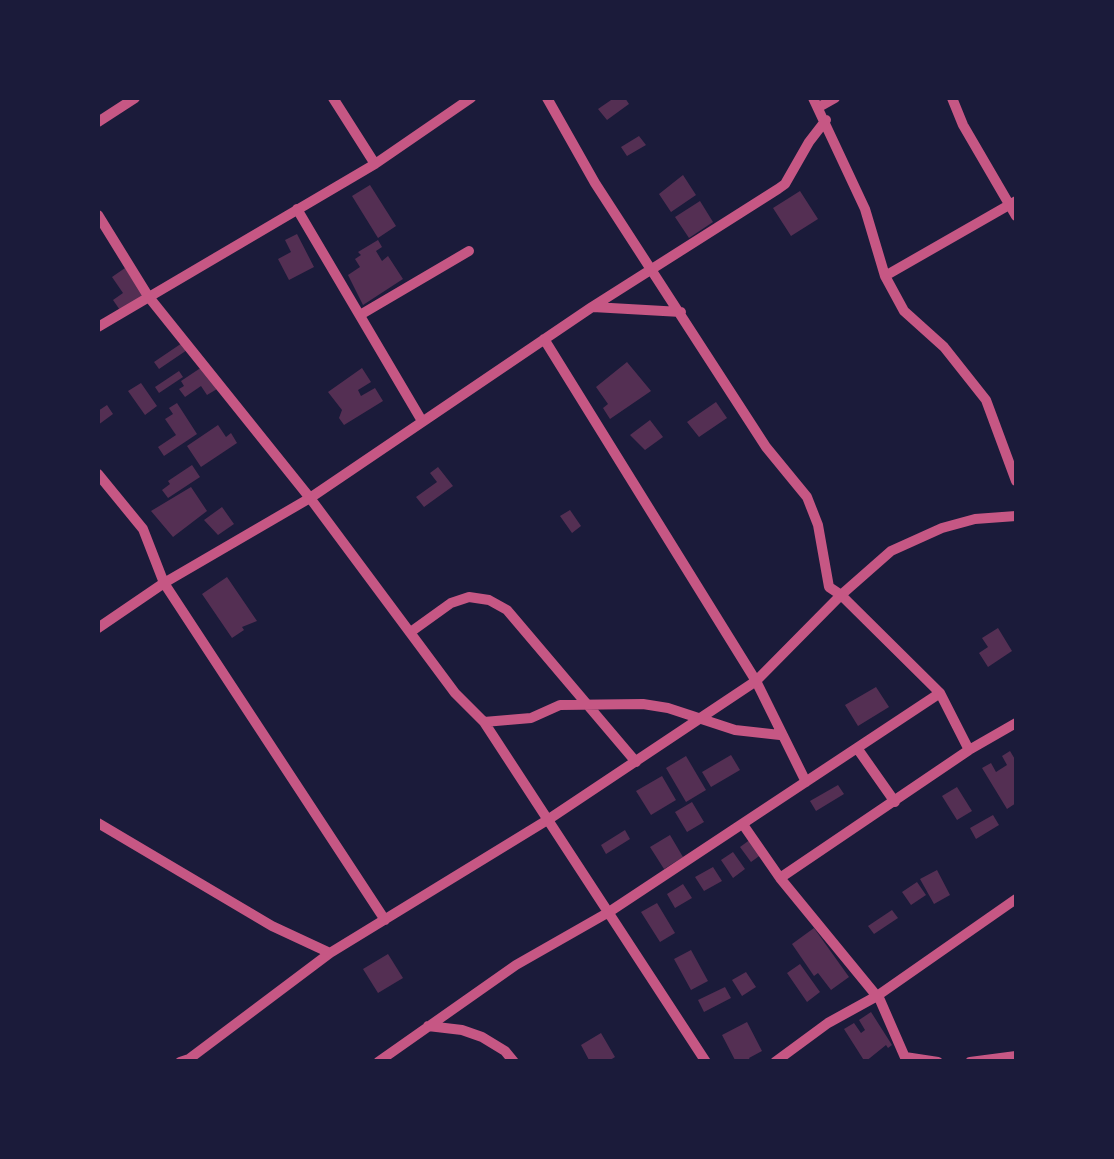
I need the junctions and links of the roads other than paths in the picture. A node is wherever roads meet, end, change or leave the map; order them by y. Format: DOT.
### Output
graph roads {
  1 [pos="136,98"];
  2 [pos="333,98"];
  3 [pos="471,98"];
  4 [pos="548,98"];
  5 [pos="835,98"];
  6 [pos="952,98"];
  7 [pos="816,102"];
  8 [pos="826,120"];
  9 [pos="98,122"];
  10 [pos="375,164"];
  11 [pos="1013,203"];
  12 [pos="297,209"];
  13 [pos="98,215"];
  14 [pos="1016,216"];
  15 [pos="469,250"];
  16 [pos="653,268"];
  17 [pos="885,276"];
  18 [pos="148,296"];
  19 [pos="592,306"];
  20 [pos="680,312"];
  21 [pos="360,316"];
  22 [pos="98,327"];
  23 [pos="544,339"];
  24 [pos="422,421"];
  25 [pos="1012,458"];
  26 [pos="98,474"];
  27 [pos="1016,481"];
  28 [pos="310,498"];
  29 [pos="1016,516"];
  30 [pos="164,583"];
  31 [pos="841,595"];
  32 [pos="98,628"];
  33 [pos="412,631"];
  34 [pos="756,681"];
  35 [pos="940,693"];
  36 [pos="588,702"];
  37 [pos="701,719"];
  38 [pos="484,722"];
  39 [pos="1016,723"];
  40 [pos="780,735"];
  41 [pos="857,748"];
  42 [pos="969,750"];
  43 [pos="636,762"];
  44 [pos="806,782"];
  45 [pos="896,802"];
  46 [pos="549,819"];
  47 [pos="98,823"];
  48 [pos="744,826"];
  49 [pos="780,878"];
  50 [pos="1016,899"];
  51 [pos="609,912"];
  52 [pos="385,920"];
  53 [pos="330,954"];
  54 [pos="877,996"];
  55 [pos="428,1026"];
  56 [pos="1016,1056"];
  57 [pos="906,1059"];
  58 [pos="186,1061"];
  59 [pos="378,1062"];
  60 [pos="514,1062"];
  61 [pos="706,1062"];
  62 [pos="775,1062"];
  63 [pos="938,1062"];
  64 [pos="970,1062"];
  1 -- 9 [label="street"];
  2 -- 10 [label="street"];
  3 -- 10 [label="street"];
  4 -- 16 [label="street"];
  5 -- 7 [label="street"];
  6 -- 11 [label="street"];
  7 -- 8 [label="street"];
  8 -- 16 [label="street"];
  8 -- 17 [label="street"];
  10 -- 12 [label="street"];
  11 -- 14 [label="street"];
  11 -- 17 [label="street"];
  12 -- 18 [label="street"];
  12 -- 21 [label="street"];
  13 -- 18 [label="street"];
  15 -- 21 [label="street"];
  16 -- 19 [label="street"];
  16 -- 20 [label="street"];
  17 -- 25 [label="street"];
  18 -- 22 [label="street"];
  18 -- 28 [label="street"];
  19 -- 20 [label="street"];
  19 -- 23 [label="street"];
  20 -- 31 [label="street"];
  21 -- 24 [label="street"];
  23 -- 24 [label="street"];
  23 -- 34 [label="street"];
  24 -- 28 [label="street"];
  25 -- 27 [label="street"];
  26 -- 30 [label="street"];
  28 -- 30 [label="street"];
  28 -- 33 [label="street"];
  29 -- 31 [label="street"];
  30 -- 32 [label="street"];
  30 -- 52 [label="street"];
  31 -- 34 [label="street"];
  31 -- 35 [label="street"];
  33 -- 36 [label="street"];
  33 -- 38 [label="street"];
  34 -- 37 [label="street"];
  34 -- 40 [label="street"];
  35 -- 41 [label="street"];
  35 -- 42 [label="street"];
  36 -- 37 [label="street"];
  36 -- 38 [label="street"];
  36 -- 43 [label="street"];
  37 -- 40 [label="street"];
  37 -- 43 [label="street"];
  38 -- 46 [label="street"];
  39 -- 42 [label="street"];
  40 -- 44 [label="street"];
  41 -- 44 [label="street"];
  41 -- 45 [label="street"];
  42 -- 45 [label="street"];
  43 -- 46 [label="street"];
  44 -- 48 [label="street"];
  45 -- 49 [label="street"];
  46 -- 51 [label="street"];
  46 -- 52 [label="street"];
  47 -- 53 [label="street"];
  48 -- 49 [label="street"];
  48 -- 51 [label="street"];
  49 -- 54 [label="street"];
  50 -- 54 [label="street"];
  51 -- 55 [label="street"];
  51 -- 61 [label="street"];
  52 -- 53 [label="street"];
  53 -- 58 [label="street"];
  54 -- 57 [label="street"];
  54 -- 62 [label="street"];
  55 -- 59 [label="street"];
  55 -- 60 [label="street"];
  56 -- 64 [label="street"];
  57 -- 63 [label="street"];
}
